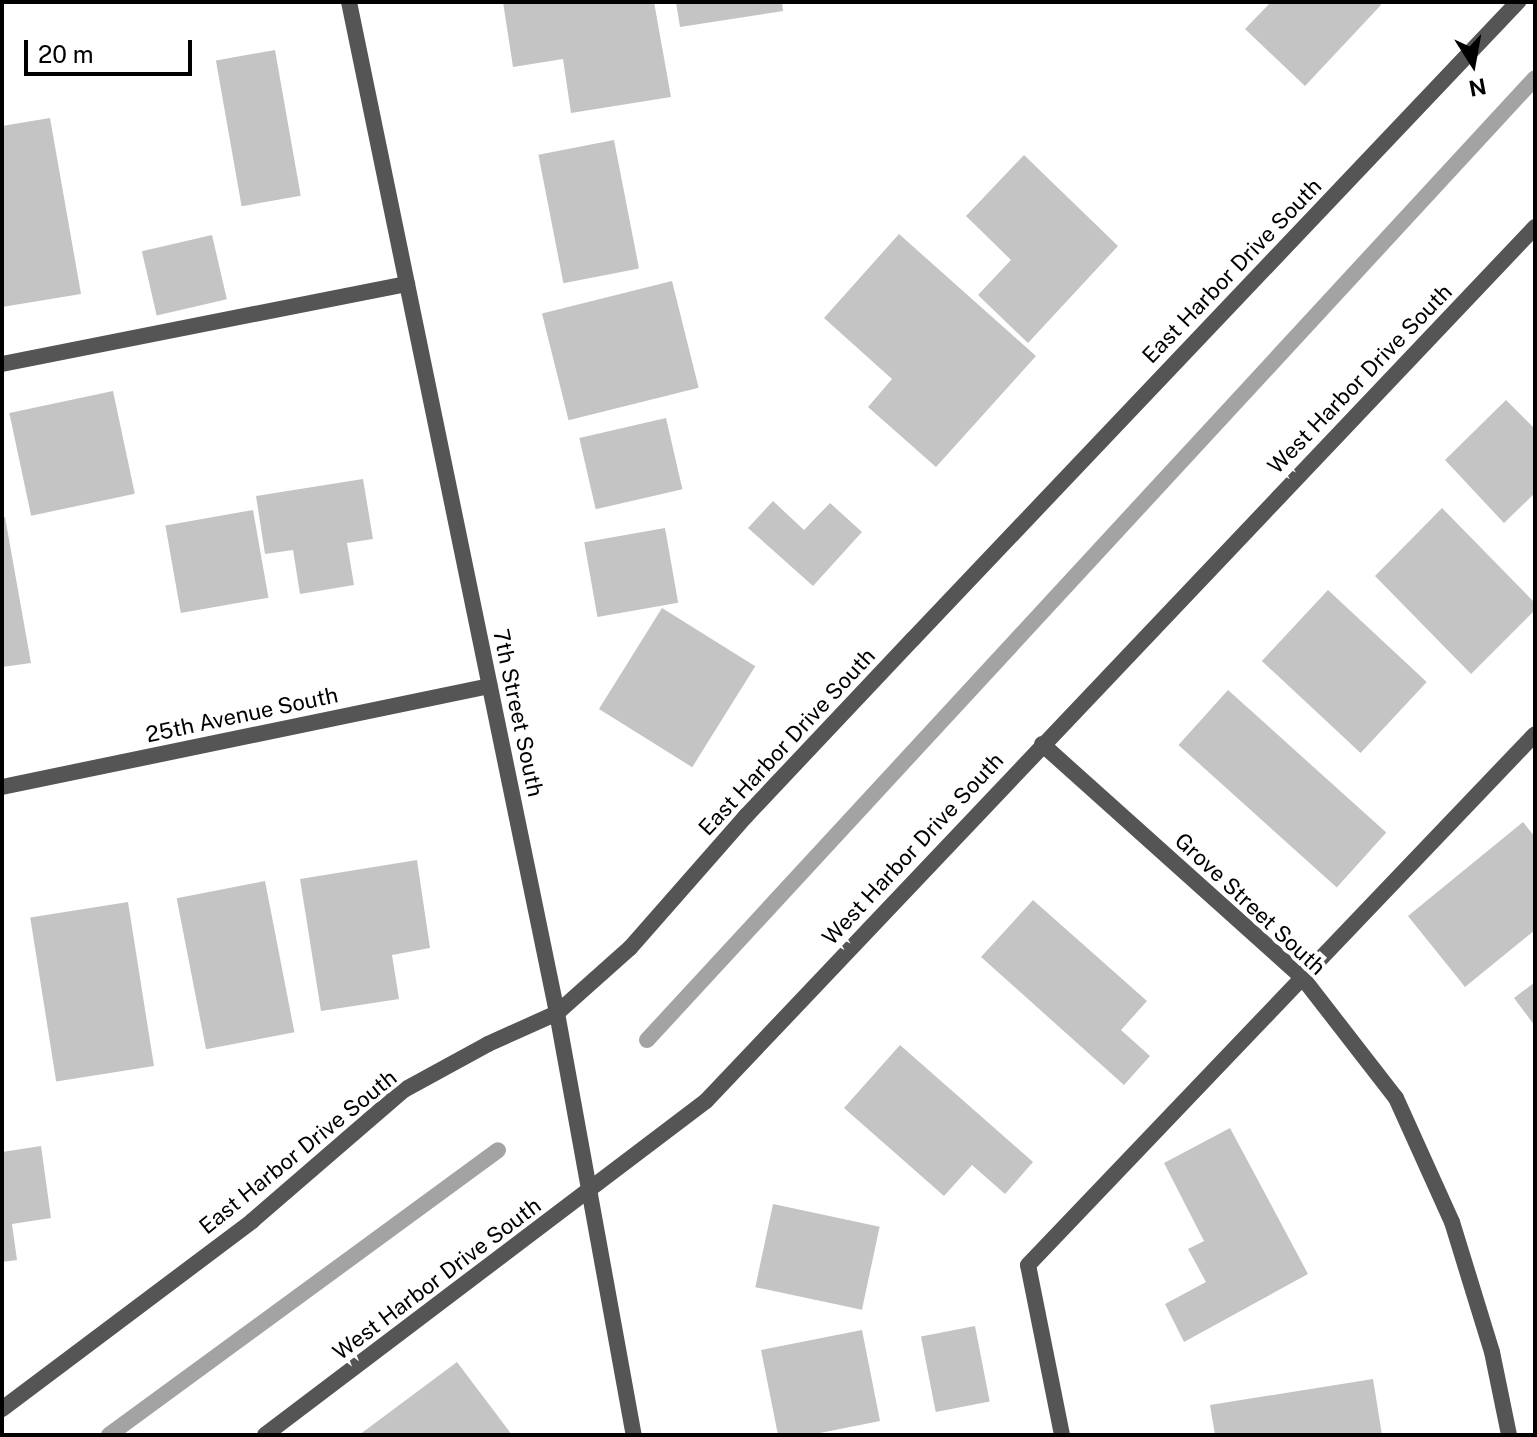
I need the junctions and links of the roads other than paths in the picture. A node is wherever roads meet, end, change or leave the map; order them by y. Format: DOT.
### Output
graph roads {
  1 [pos="349,2"];
  2 [pos="1518,2"];
  3 [pos="1535,227"];
  4 [pos="407,284"];
  5 [pos="2,364"];
  6 [pos="490,686"];
  7 [pos="1535,734"];
  8 [pos="1042,744"];
  9 [pos="2,787"];
  10 [pos="1302,977"];
  11 [pos="557,1013"];
  12 [pos="588,1192"];
  13 [pos="2,1409"];
  14 [pos="265,1435"];
  15 [pos="634,1435"];
  16 [pos="1062,1435"];
  17 [pos="1509,1435"];
  1 -- 4 [label="street, 7th Street South"];
  2 -- 11 [label="street, East Harbor Drive South"];
  3 -- 8 [label="street, West Harbor Drive South"];
  4 -- 5 [label="street"];
  4 -- 6 [label="street, 7th Street South"];
  6 -- 9 [label="street, 25th Avenue South"];
  6 -- 11 [label="street, 7th Street South"];
  7 -- 10 [label="street"];
  8 -- 10 [label="street, Grove Street South"];
  8 -- 12 [label="street, West Harbor Drive South"];
  10 -- 16 [label="street"];
  10 -- 17 [label="street, Grove Street South"];
  11 -- 12 [label="street, 7th Street South"];
  11 -- 13 [label="street, East Harbor Drive South"];
  12 -- 14 [label="street, West Harbor Drive South"];
  12 -- 15 [label="street, 7th Street South"];
}
